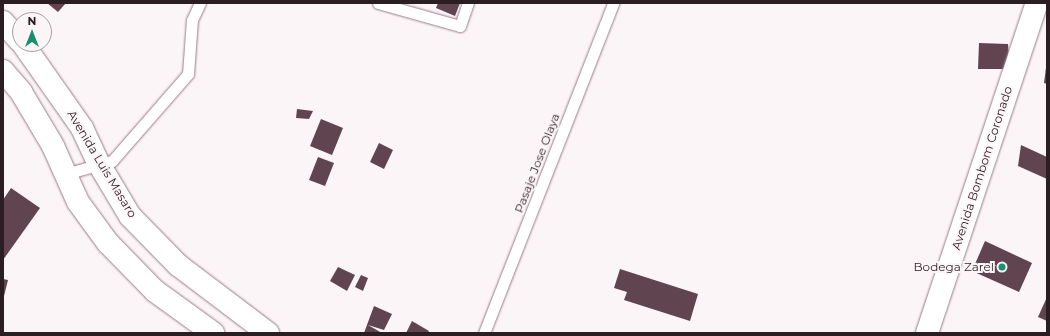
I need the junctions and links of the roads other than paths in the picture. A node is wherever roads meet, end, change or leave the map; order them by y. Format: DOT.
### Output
graph roads {
  1 [pos="200,3"];
  2 [pos="378,3"];
  3 [pos="468,3"];
  4 [pos="613,3"];
  5 [pos="1037,3"];
  6 [pos="3,22"];
  7 [pos="12,32"];
  8 [pos="29,52"];
  9 [pos="3,71"];
  10 [pos="99,164"];
  11 [pos="65,174"];
  12 [pos="213,333"];
  13 [pos="268,333"];
  14 [pos="484,333"];
  15 [pos="927,333"];
  1 -- 10 [label="lane"];
  2 -- 3 [label="lane"];
  4 -- 14 [label="lane, Pasaje Jose Olaya"];
  5 -- 15 [label="main road, Avenida Bombom Coronado"];
  6 -- 7 [label="main road"];
  8 -- 10 [label="main road, Avenida Luis Masaro"];
  9 -- 11 [label="main road"];
  10 -- 11 [label="lane"];
  10 -- 13 [label="main road, Avenida Luis Masaro"];
  11 -- 12 [label="main road"];
}
